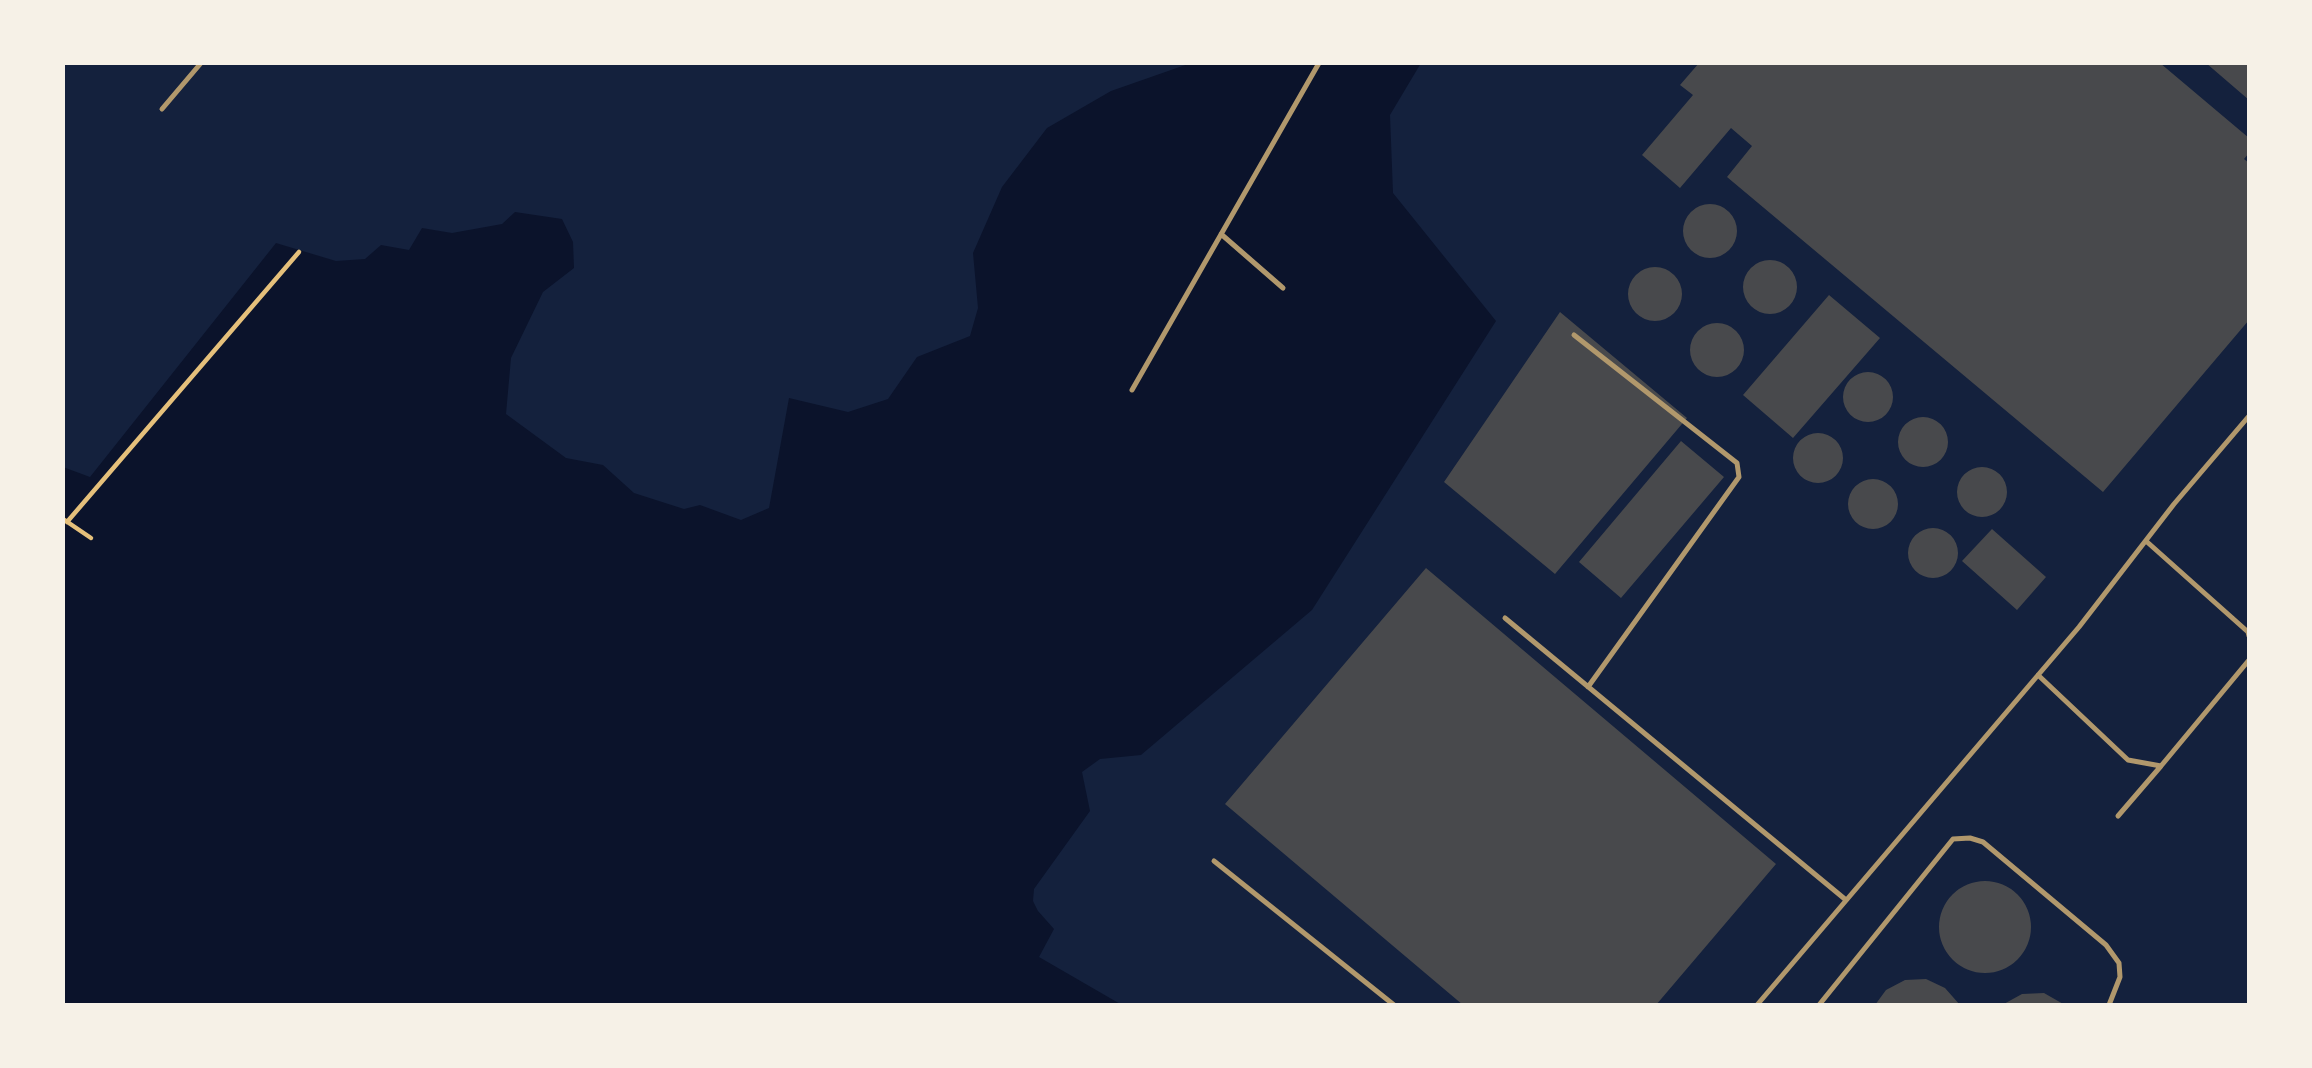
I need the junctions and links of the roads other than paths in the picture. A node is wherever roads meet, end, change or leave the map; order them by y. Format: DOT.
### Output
graph roads {
  1 [pos="201,63"];
  2 [pos="1319,63"];
  3 [pos="162,109"];
  4 [pos="1221,234"];
  5 [pos="1283,288"];
  6 [pos="1574,335"];
  7 [pos="1132,390"];
  8 [pos="2249,416"];
  9 [pos="2146,541"];
  10 [pos="1505,618"];
  11 [pos="2249,636"];
  12 [pos="2249,660"];
  13 [pos="2038,675"];
  14 [pos="1588,687"];
  15 [pos="2161,766"];
  16 [pos="2118,816"];
  17 [pos="1214,860"];
  18 [pos="1846,900"];
  19 [pos="1384,996"];
  20 [pos="1762,999"];
  21 [pos="1378,1005"];
  22 [pos="1394,1005"];
  23 [pos="1757,1005"];
  24 [pos="1770,1005"];
  25 [pos="1819,1005"];
  26 [pos="2109,1005"];
  1 -- 3 [label="lane"];
  2 -- 4 [label="lane"];
  4 -- 5 [label="lane"];
  4 -- 7 [label="lane"];
  6 -- 14 [label="lane"];
  8 -- 9 [label="lane"];
  9 -- 11 [label="lane"];
  9 -- 13 [label="lane"];
  10 -- 14 [label="lane"];
  12 -- 15 [label="lane"];
  13 -- 15 [label="lane"];
  13 -- 18 [label="lane"];
  14 -- 18 [label="lane"];
  15 -- 16 [label="lane"];
  17 -- 19 [label="lane"];
  18 -- 20 [label="lane"];
  19 -- 21 [label="lane"];
  19 -- 22 [label="lane"];
  20 -- 23 [label="lane"];
  20 -- 24 [label="lane"];
  25 -- 26 [label="lane"];
}
